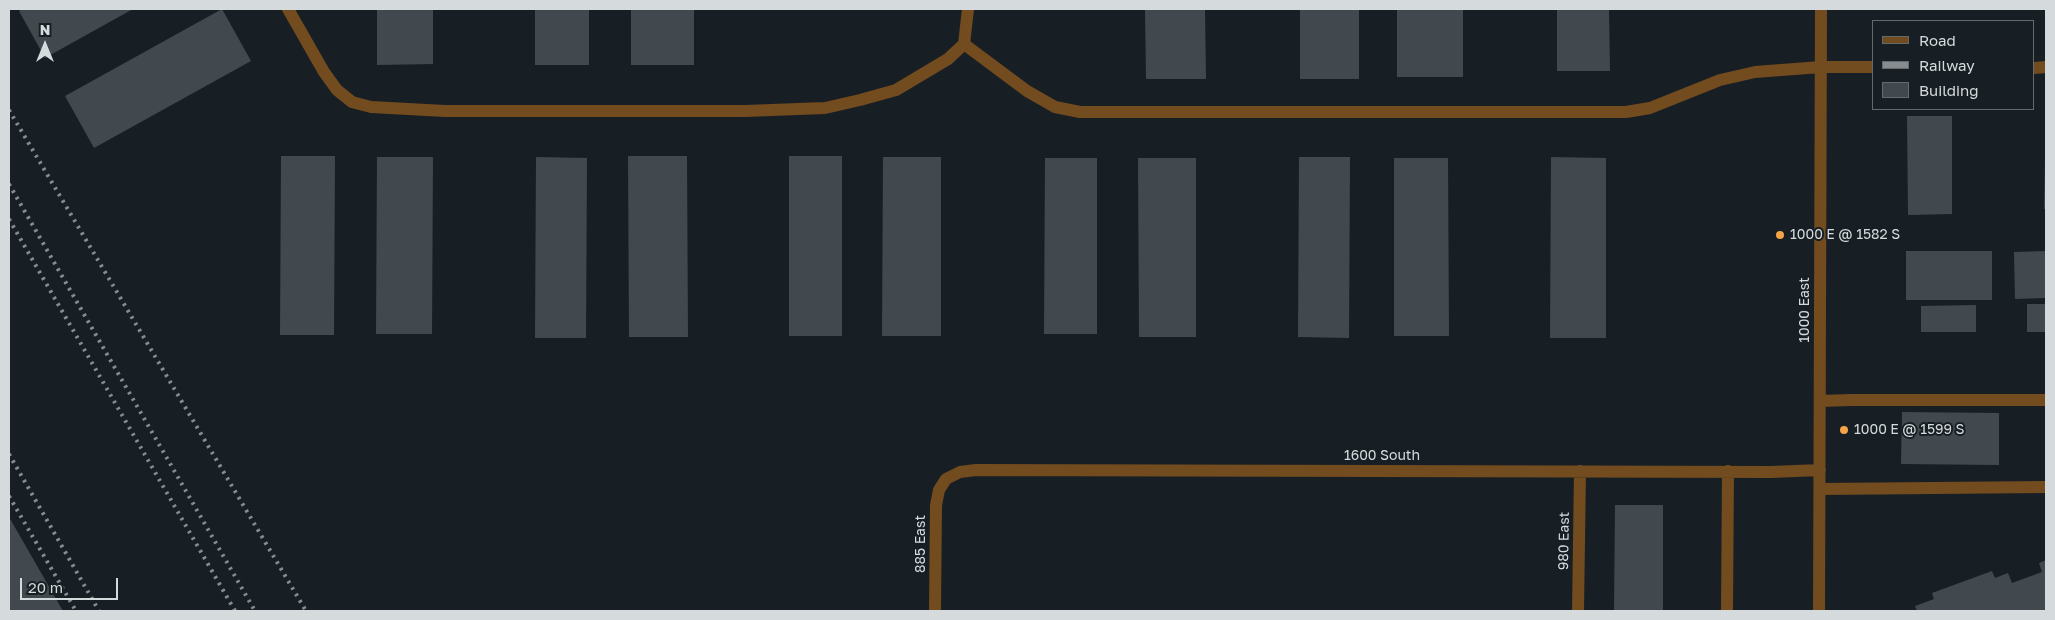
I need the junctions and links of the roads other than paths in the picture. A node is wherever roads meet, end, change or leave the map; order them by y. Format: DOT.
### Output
graph roads {
  1 [pos="288,9"];
  2 [pos="968,9"];
  3 [pos="1821,9"];
  4 [pos="964,44"];
  5 [pos="1821,67"];
  6 [pos="1872,67"];
  7 [pos="2046,400"];
  8 [pos="1820,402"];
  9 [pos="1820,470"];
  10 [pos="1580,471"];
  11 [pos="1728,472"];
  12 [pos="946,479"];
  13 [pos="2046,487"];
  14 [pos="1820,489"];
  15 [pos="935,611"];
  16 [pos="1578,611"];
  17 [pos="1727,611"];
  18 [pos="1819,611"];
  1 -- 4 [label="street"];
  2 -- 4 [label="street"];
  3 -- 5 [label="street, 1000 East"];
  4 -- 5 [label="street"];
  5 -- 6 [label="street"];
  5 -- 8 [label="street, 1000 East"];
  7 -- 8 [label="street"];
  8 -- 9 [label="street, 1000 East"];
  9 -- 11 [label="street, 1600 South"];
  9 -- 14 [label="street, 1000 East"];
  10 -- 11 [label="street, 1600 South"];
  10 -- 12 [label="street, 1600 South"];
  10 -- 16 [label="street, 980 East"];
  11 -- 17 [label="street"];
  12 -- 15 [label="street, 885 East"];
  13 -- 14 [label="street"];
  14 -- 18 [label="street, 1000 East"];
}
